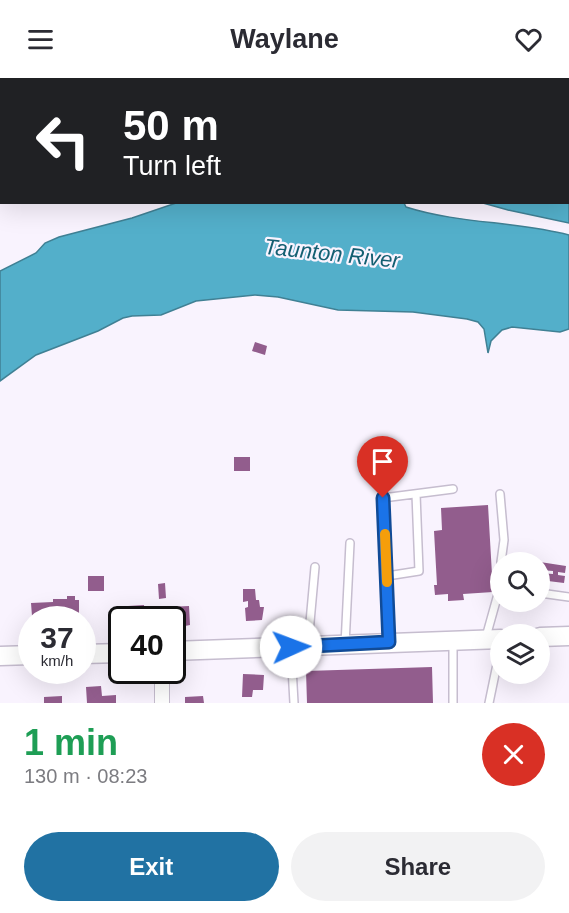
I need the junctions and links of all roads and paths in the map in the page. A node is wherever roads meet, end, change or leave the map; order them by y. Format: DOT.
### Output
graph roads {
  1 [pos="453,489"];
  2 [pos="416,494"];
  3 [pos="500,494"];
  4 [pos="350,543"];
  5 [pos="502,552"];
  6 [pos="315,567"];
  7 [pos="387,576"];
  8 [pos="550,594"];
  9 [pos="569,597"];
  10 [pos="569,636"];
  11 [pos="550,637"];
  12 [pos="452,640"];
  13 [pos="490,641"];
  14 [pos="389,642"];
  15 [pos="345,645"];
  16 [pos="299,647"];
  17 [pos="186,651"];
  18 [pos="18,655"];
  19 [pos="0,656"];
  20 [pos="162,684"];
  21 [pos="491,684"];
  22 [pos="162,703"];
  23 [pos="294,703"];
  24 [pos="453,703"];
  25 [pos="489,703"];
  1 -- 2 [label="lane"];
  2 -- 7 [label="lane"];
  2 -- 7 [label="lane"];
  3 -- 5 [label="lane"];
  4 -- 15 [label="lane"];
  6 -- 16 [label="lane"];
  7 -- 14 [label="lane"];
  8 -- 9 [label="lane"];
  10 -- 11 [label="street"];
  12 -- 13 [label="street"];
  12 -- 14 [label="street"];
  12 -- 24 [label="lane"];
  14 -- 15 [label="street"];
  15 -- 16 [label="street"];
  16 -- 17 [label="street"];
  16 -- 23 [label="lane"];
  18 -- 19 [label="street"];
  20 -- 22 [label="street"];
  21 -- 25 [label="lane"];
}
